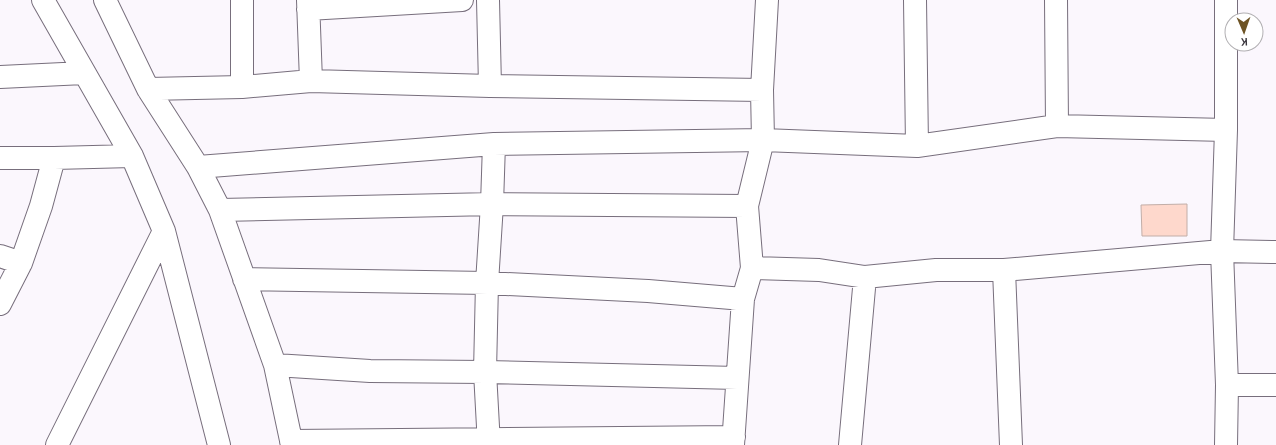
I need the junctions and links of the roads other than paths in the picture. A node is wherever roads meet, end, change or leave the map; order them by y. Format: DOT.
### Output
graph roads {
  1 [pos="44,0"];
  2 [pos="105,0"];
  3 [pos="242,0"];
  4 [pos="462,0"];
  5 [pos="488,0"];
  6 [pos="752,0"];
  7 [pos="767,0"];
  8 [pos="915,0"];
  9 [pos="1056,0"];
  10 [pos="1226,0"];
  11 [pos="308,4"];
  12 [pos="84,73"];
  13 [pos="0,77"];
  14 [pos="311,81"];
  15 [pos="490,86"];
  16 [pos="242,87"];
  17 [pos="148,89"];
  18 [pos="762,90"];
  19 [pos="1057,126"];
  20 [pos="1226,130"];
  21 [pos="763,140"];
  22 [pos="494,144"];
  23 [pos="917,146"];
  24 [pos="132,156"];
  25 [pos="0,158"];
  26 [pos="54,158"];
  27 [pos="198,167"];
  28 [pos="492,204"];
  29 [pos="747,206"];
  30 [pos="220,210"];
  31 [pos="164,231"];
  32 [pos="1222,251"];
  33 [pos="1276,252"];
  34 [pos="0,256"];
  35 [pos="21,263"];
  36 [pos="752,268"];
  37 [pos="1004,270"];
  38 [pos="865,277"];
  39 [pos="244,279"];
  40 [pos="487,283"];
  41 [pos="743,299"];
  42 [pos="0,304"];
  43 [pos="275,366"];
  44 [pos="485,372"];
  45 [pos="737,378"];
  46 [pos="1227,385"];
  47 [pos="1276,385"];
  48 [pos="733,441"];
  49 [pos="489,442"];
  50 [pos="292,443"];
  51 [pos="57,445"];
  52 [pos="219,445"];
  53 [pos="850,445"];
  54 [pos="1011,445"];
  55 [pos="1226,445"];
  1 -- 12 [label="street"];
  2 -- 17 [label="street"];
  3 -- 16 [label="street"];
  4 -- 11 [label="street"];
  5 -- 15 [label="street"];
  6 -- 7 [label="street"];
  7 -- 18 [label="street"];
  8 -- 23 [label="street"];
  9 -- 19 [label="street"];
  10 -- 20 [label="street"];
  11 -- 14 [label="street"];
  12 -- 13 [label="street"];
  12 -- 24 [label="street"];
  14 -- 15 [label="street"];
  14 -- 16 [label="street"];
  15 -- 18 [label="street"];
  16 -- 17 [label="street"];
  17 -- 27 [label="street"];
  18 -- 21 [label="street"];
  19 -- 20 [label="street"];
  19 -- 23 [label="street"];
  20 -- 32 [label="street"];
  21 -- 22 [label="street"];
  21 -- 23 [label="street"];
  21 -- 29 [label="street"];
  22 -- 27 [label="street"];
  22 -- 28 [label="street"];
  24 -- 26 [label="street"];
  24 -- 31 [label="street"];
  25 -- 26 [label="street"];
  26 -- 35 [label="street"];
  27 -- 30 [label="street"];
  28 -- 29 [label="street"];
  28 -- 30 [label="street"];
  28 -- 40 [label="street"];
  29 -- 36 [label="street"];
  30 -- 39 [label="street"];
  31 -- 51 [label="street"];
  31 -- 52 [label="street"];
  32 -- 33 [label="street"];
  32 -- 37 [label="street"];
  32 -- 46 [label="street"];
  34 -- 35 [label="street"];
  35 -- 42 [label="street"];
  36 -- 38 [label="street"];
  36 -- 41 [label="street"];
  37 -- 38 [label="street"];
  37 -- 54 [label="street"];
  38 -- 53 [label="street"];
  39 -- 40 [label="street"];
  39 -- 43 [label="street"];
  40 -- 41 [label="street"];
  40 -- 44 [label="street"];
  41 -- 45 [label="street"];
  43 -- 44 [label="street"];
  43 -- 50 [label="street"];
  44 -- 45 [label="street"];
  44 -- 49 [label="street"];
  45 -- 48 [label="street"];
  46 -- 47 [label="street"];
  46 -- 55 [label="street"];
  48 -- 49 [label="street"];
  49 -- 50 [label="street"];
}
